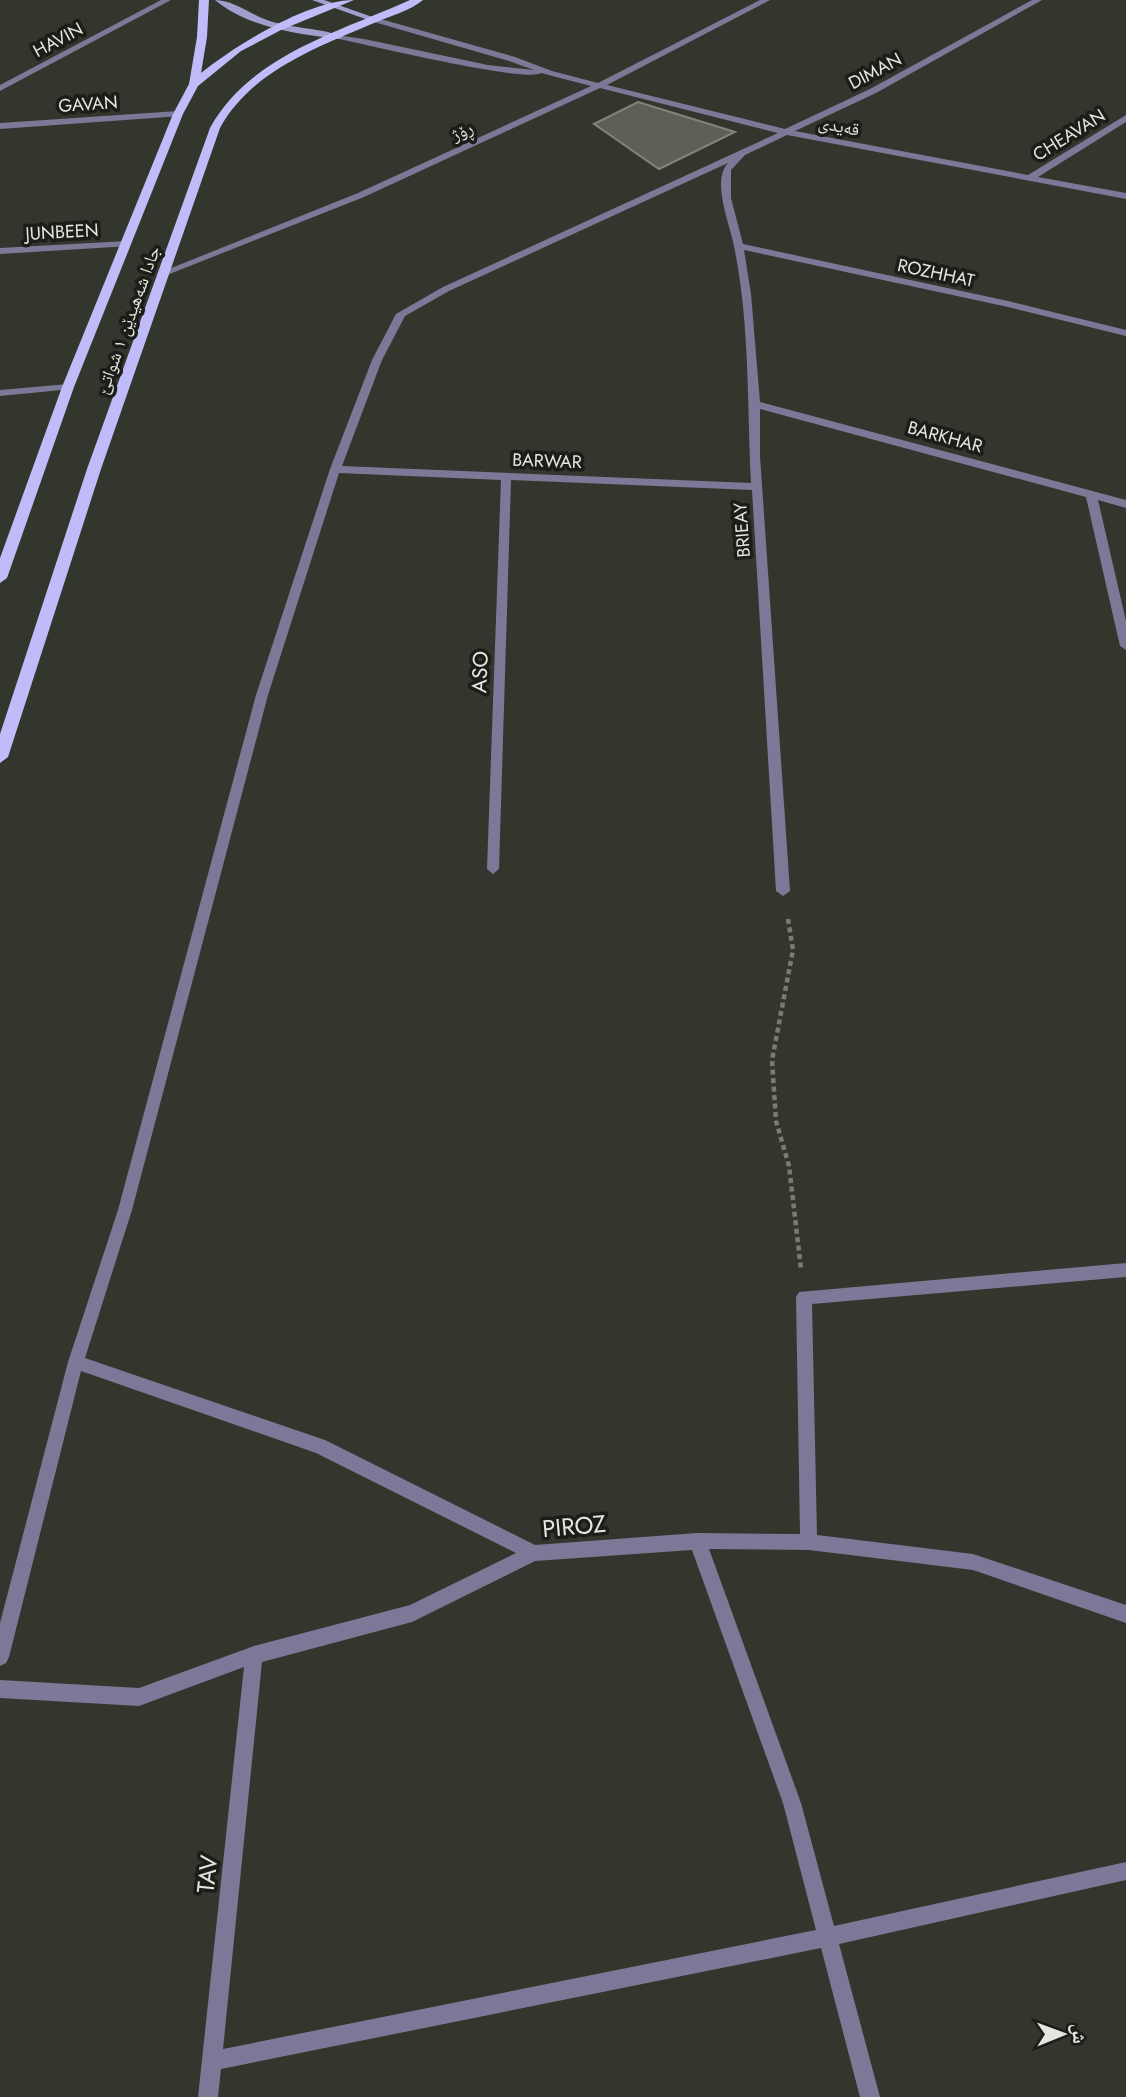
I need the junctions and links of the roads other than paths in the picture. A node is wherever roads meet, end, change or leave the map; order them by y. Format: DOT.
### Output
graph roads {
  1 [pos="167,0"];
  2 [pos="204,0"];
  3 [pos="219,0"];
  4 [pos="316,0"];
  5 [pos="349,0"];
  6 [pos="418,0"];
  7 [pos="766,0"];
  8 [pos="1038,0"];
  9 [pos="332,7"];
  10 [pos="377,20"];
  11 [pos="277,28"];
  12 [pos="339,37"];
  13 [pos="549,74"];
  14 [pos="194,84"];
  15 [pos="598,86"];
  16 [pos="0,88"];
  17 [pos="178,114"];
  18 [pos="1126,118"];
  19 [pos="0,126"];
  20 [pos="786,132"];
  21 [pos="742,153"];
  22 [pos="727,169"];
  23 [pos="1030,178"];
  24 [pos="1126,196"];
  25 [pos="127,244"];
  26 [pos="739,246"];
  27 [pos="0,251"];
  28 [pos="164,273"];
  29 [pos="1126,333"];
  30 [pos="68,387"];
  31 [pos="0,393"];
  32 [pos="755,404"];
  33 [pos="335,469"];
  34 [pos="506,477"];
  35 [pos="757,486"];
  36 [pos="1091,495"];
  37 [pos="1126,504"];
  38 [pos="2,564"];
  39 [pos="0,578"];
  40 [pos="1126,646"];
  41 [pos="0,757"];
  42 [pos="493,869"];
  43 [pos="783,891"];
  44 [pos="1126,1270"];
  45 [pos="76,1362"];
  46 [pos="696,1541"];
  47 [pos="809,1542"];
  48 [pos="534,1553"];
  49 [pos="1126,1614"];
  50 [pos="254,1656"];
  51 [pos="0,1657"];
  52 [pos="0,1689"];
  53 [pos="1126,1871"];
  54 [pos="827,1937"];
  55 [pos="213,2061"];
  56 [pos="208,2097"];
  57 [pos="870,2097"];
  1 -- 16 [label="street, HAVIN"];
  2 -- 14 [label="main road"];
  3 -- 11 [label="main road"];
  4 -- 9 [label="main road"];
  5 -- 9 [label="main road, جادا شەهیدێن ١ شواتێ"];
  6 -- 10 [label="main road, جادا شەهیدێن ١ شواتێ"];
  7 -- 15 [label="street, ڕۆژ"];
  8 -- 20 [label="street, DIMAN"];
  9 -- 10 [label="main road"];
  9 -- 11 [label="main road, جادا شەهیدێن ١ شواتێ"];
  10 -- 12 [label="main road, جادا شەهیدێن ١ شواتێ"];
  10 -- 13 [label="street, قەیدی"];
  11 -- 12 [label="main road"];
  11 -- 14 [label="main road, جادا شەهیدێن ١ شواتێ"];
  12 -- 13 [label="street, قەیدی"];
  12 -- 28 [label="main road, جادا شەهیدێن ١ شواتێ"];
  13 -- 15 [label="street, قەیدی"];
  14 -- 17 [label="main road, جادا شەهیدێن ١ شواتێ"];
  15 -- 20 [label="street, قەیدی"];
  15 -- 28 [label="street, ڕۆژ"];
  17 -- 19 [label="street, GAVAN"];
  17 -- 25 [label="main road, جادا شەهیدێن ١ شواتێ"];
  18 -- 23 [label="street, CHEAVAN"];
  20 -- 21 [label="street, DIMAN"];
  20 -- 23 [label="street, قەیدی"];
  21 -- 22 [label="street, DIMAN"];
  21 -- 33 [label="street"];
  22 -- 26 [label="street, BRIEAY"];
  23 -- 24 [label="street, قەیدی"];
  25 -- 27 [label="street, JUNBEEN"];
  25 -- 30 [label="main road, جادا شەهیدێن ١ شواتێ"];
  26 -- 29 [label="street, ROZHHAT"];
  26 -- 32 [label="street, BRIEAY"];
  28 -- 41 [label="main road, جادا شەهیدێن ١ شواتێ"];
  30 -- 31 [label="street"];
  30 -- 38 [label="main road, جادا شەهیدێن ١ شواتێ"];
  32 -- 35 [label="street, BRIEAY"];
  32 -- 36 [label="street, BARKHAR"];
  33 -- 34 [label="street, BARWAR"];
  33 -- 45 [label="street"];
  34 -- 35 [label="street, BARWAR"];
  34 -- 42 [label="street, ASO"];
  35 -- 43 [label="street, BRIEAY"];
  36 -- 37 [label="street, BARKHAR"];
  36 -- 40 [label="street"];
  38 -- 39 [label="main road, جادا شەهیدێن ١ شواتێ"];
  44 -- 47 [label="street"];
  45 -- 48 [label="street"];
  45 -- 51 [label="street"];
  46 -- 47 [label="street, PIROZ"];
  46 -- 48 [label="street, PIROZ"];
  46 -- 54 [label="street"];
  47 -- 49 [label="street, PIROZ"];
  48 -- 50 [label="street, PIROZ"];
  50 -- 52 [label="street, PIROZ"];
  50 -- 55 [label="street, TAV"];
  53 -- 54 [label="street"];
  54 -- 55 [label="street"];
  54 -- 57 [label="street"];
  55 -- 56 [label="street, TAV"];
}
